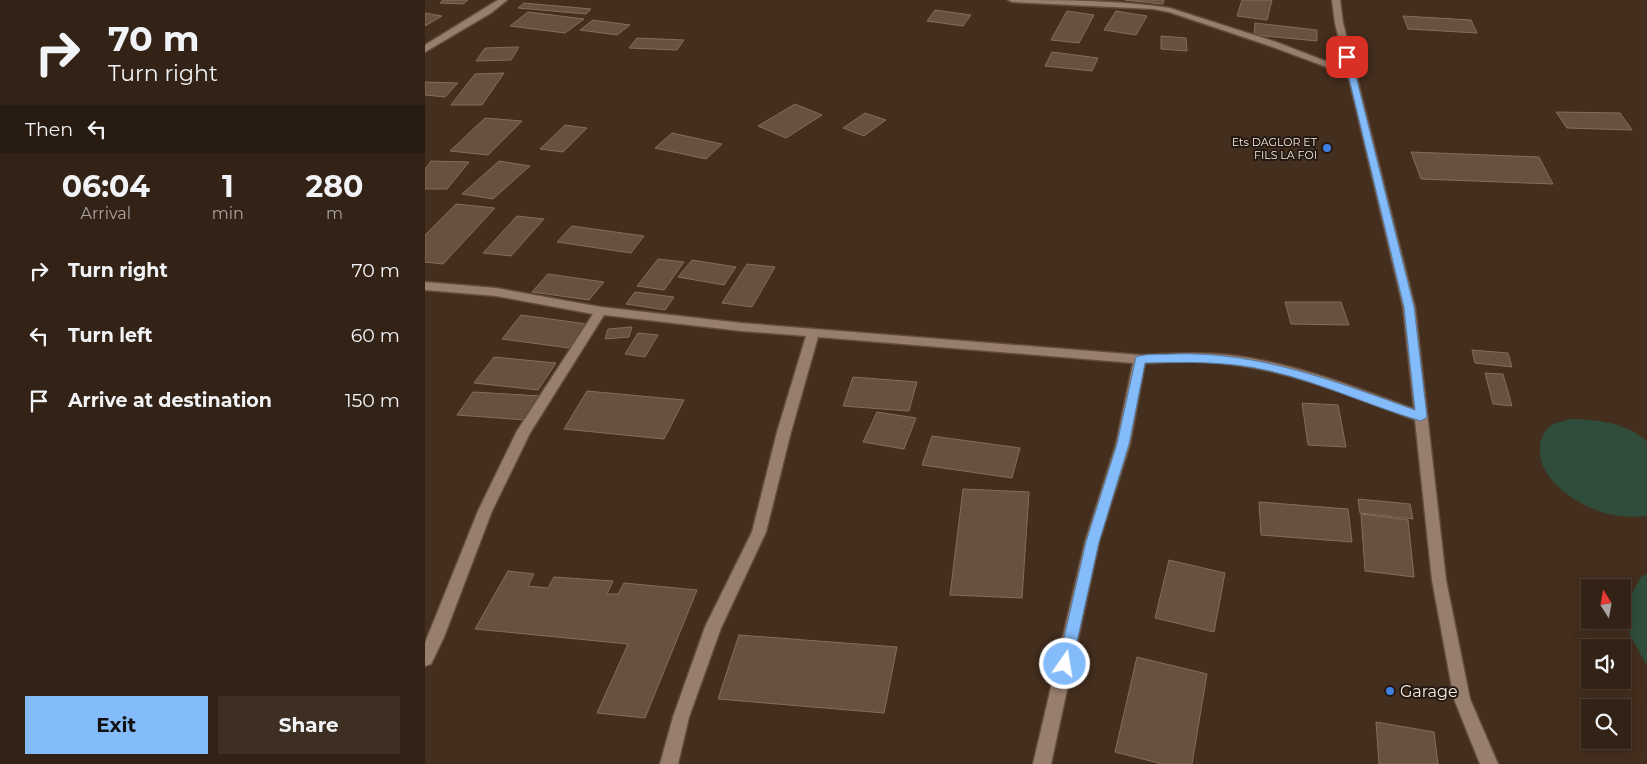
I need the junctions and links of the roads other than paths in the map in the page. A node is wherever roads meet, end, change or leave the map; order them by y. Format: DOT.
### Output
graph roads {
  1 [pos="503,0"];
  2 [pos="1012,0"];
  3 [pos="1336,0"];
  4 [pos="425,49"];
  5 [pos="1352,74"];
  6 [pos="425,286"];
  7 [pos="601,311"];
  8 [pos="813,333"];
  9 [pos="1140,360"];
  10 [pos="1421,417"];
  11 [pos="425,659"];
  12 [pos="669,764"];
  13 [pos="1042,764"];
  14 [pos="1489,764"];
  1 -- 4 [label="street"];
  2 -- 5 [label="street"];
  3 -- 5 [label="street"];
  5 -- 10 [label="street"];
  6 -- 7 [label="street"];
  7 -- 8 [label="street"];
  7 -- 11 [label="street"];
  8 -- 9 [label="street"];
  8 -- 12 [label="street"];
  9 -- 10 [label="street"];
  9 -- 13 [label="street"];
  10 -- 14 [label="street"];
}
